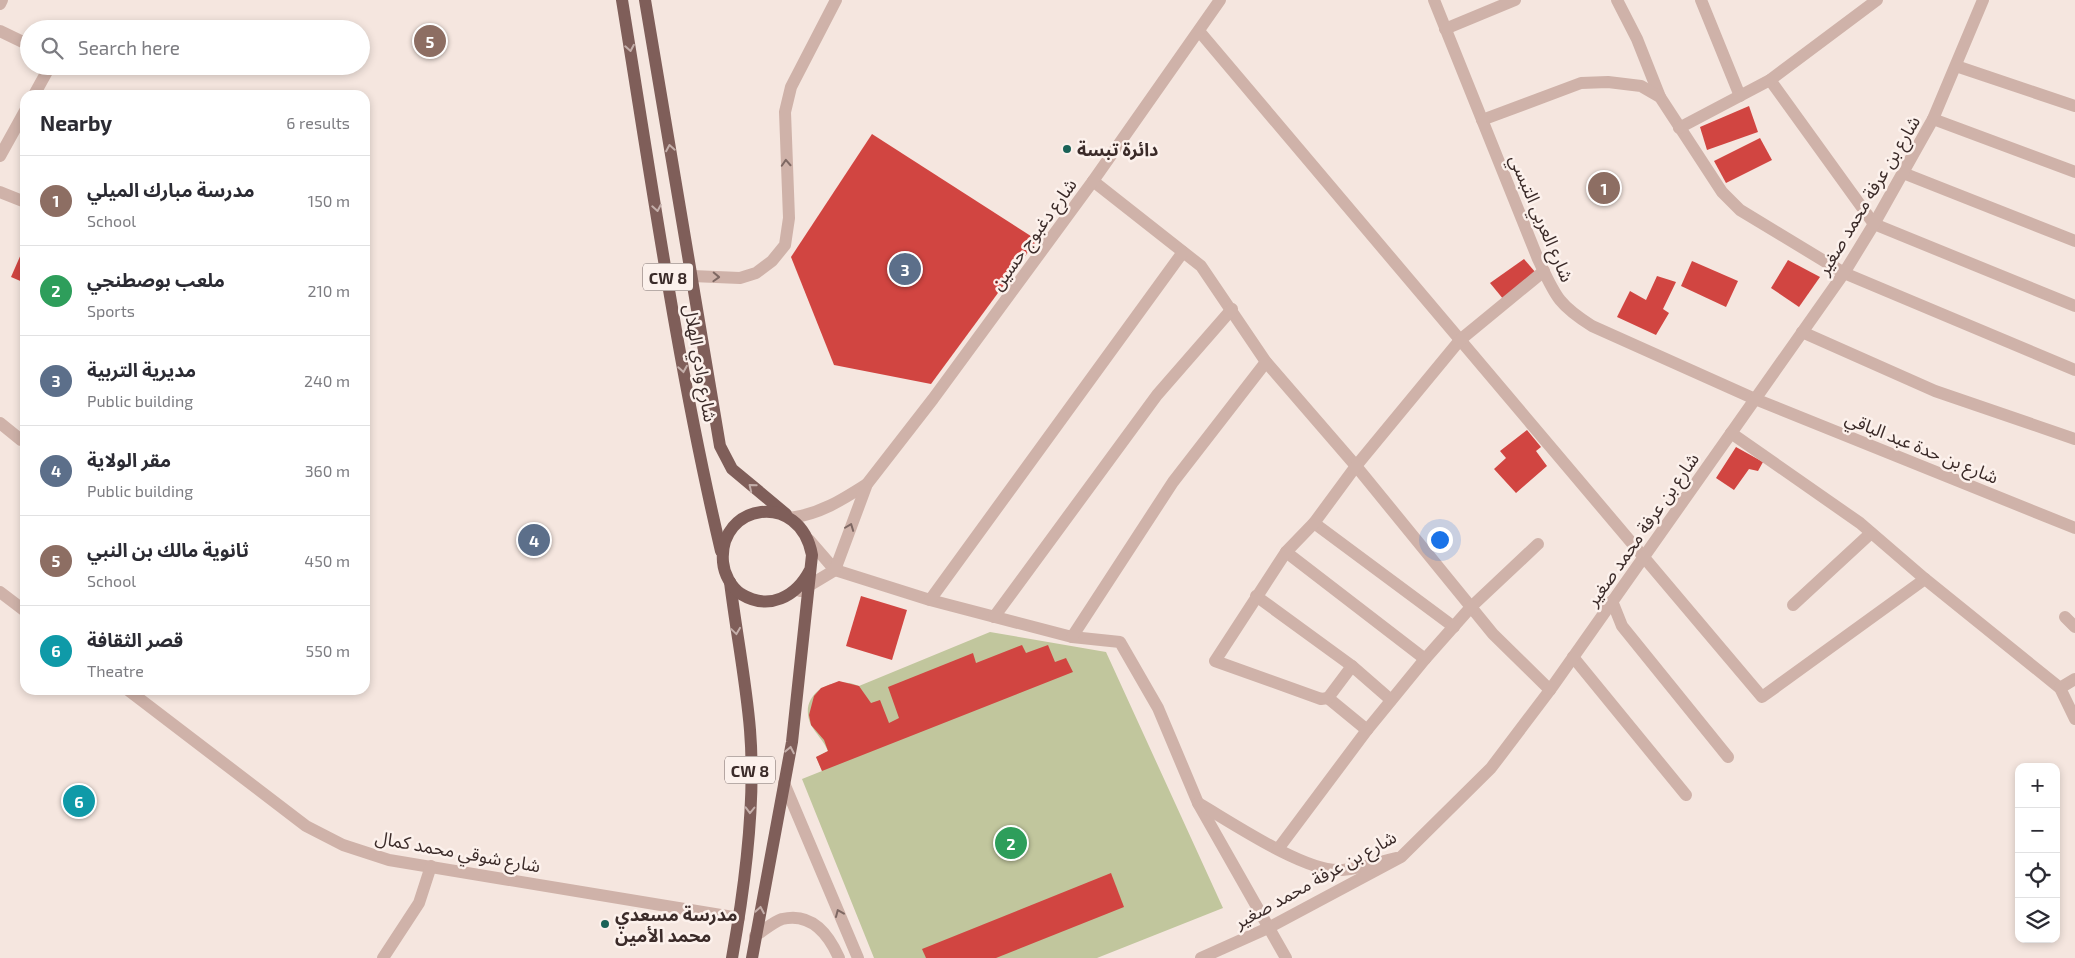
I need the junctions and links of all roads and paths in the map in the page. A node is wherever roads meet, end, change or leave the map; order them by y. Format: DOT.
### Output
graph roads {
  1 [pos="2,0"];
  2 [pos="622,0"];
  3 [pos="645,0"];
  4 [pos="836,0"];
  5 [pos="1220,0"];
  6 [pos="1434,0"];
  7 [pos="1515,0"];
  8 [pos="1617,0"];
  9 [pos="1701,0"];
  10 [pos="1877,0"];
  11 [pos="1983,0"];
  12 [pos="0,4"];
  13 [pos="1445,29"];
  14 [pos="0,31"];
  15 [pos="1199,31"];
  16 [pos="20,41"];
  17 [pos="1956,66"];
  18 [pos="45,75"];
  19 [pos="1770,80"];
  20 [pos="37,90"];
  21 [pos="1740,96"];
  22 [pos="1660,97"];
  23 [pos="2075,106"];
  24 [pos="1933,119"];
  25 [pos="20,120"];
  26 [pos="1482,120"];
  27 [pos="1679,128"];
  28 [pos="0,156"];
  29 [pos="2075,172"];
  30 [pos="1903,173"];
  31 [pos="1093,181"];
  32 [pos="0,192"];
  33 [pos="20,200"];
  34 [pos="1874,224"];
  35 [pos="2075,241"];
  36 [pos="1183,252"];
  37 [pos="1544,271"];
  38 [pos="1844,273"];
  39 [pos="668,275"];
  40 [pos="692,276"];
  41 [pos="2075,306"];
  42 [pos="1232,309"];
  43 [pos="1802,332"];
  44 [pos="1460,340"];
  45 [pos="1266,362"];
  46 [pos="2075,370"];
  47 [pos="1755,399"];
  48 [pos="0,424"];
  49 [pos="1731,433"];
  50 [pos="20,439"];
  51 [pos="2075,439"];
  52 [pos="1356,466"];
  53 [pos="867,484"];
  54 [pos="790,518"];
  55 [pos="1314,523"];
  56 [pos="2075,528"];
  57 [pos="1871,532"];
  58 [pos="809,540"];
  59 [pos="1538,544"];
  60 [pos="1286,552"];
  61 [pos="722,553"];
  62 [pos="1643,556"];
  63 [pos="810,570"];
  64 [pos="836,570"];
  65 [pos="1926,579"];
  66 [pos="730,582"];
  67 [pos="808,588"];
  68 [pos="0,592"];
  69 [pos="793,593"];
  70 [pos="1256,596"];
  71 [pos="930,600"];
  72 [pos="1612,602"];
  73 [pos="1793,605"];
  74 [pos="20,607"];
  75 [pos="1471,607"];
  76 [pos="994,617"];
  77 [pos="2065,617"];
  78 [pos="1454,627"];
  79 [pos="2075,627"];
  80 [pos="1072,637"];
  81 [pos="1573,657"];
  82 [pos="1425,659"];
  83 [pos="1352,666"];
  84 [pos="2075,679"];
  85 [pos="2060,688"];
  86 [pos="1550,690"];
  87 [pos="135,695"];
  88 [pos="1328,698"];
  89 [pos="1391,700"];
  90 [pos="2075,719"];
  91 [pos="1367,730"];
  92 [pos="1728,757"];
  93 [pos="784,783"];
  94 [pos="1686,795"];
  95 [pos="1198,803"];
  96 [pos="1278,849"];
  97 [pos="1401,857"];
  98 [pos="431,866"];
  99 [pos="739,918"];
  100 [pos="1268,928"];
  101 [pos="756,936"];
  102 [pos="383,958"];
  103 [pos="732,958"];
  104 [pos="752,958"];
  105 [pos="839,958"];
  106 [pos="858,958"];
  107 [pos="1201,958"];
  108 [pos="1286,958"];
  1 -- 12 [label="street"];
  2 -- 39 [label="main road, شارع وادي الهلال / CW 8, one-way"];
  40 -- 3 [label="main road, شارع وادي الهلال / CW 8, one-way"];
  40 -- 4 [label="street, one-way"];
  5 -- 15 [label="street, شارع دغبوج حسين"];
  6 -- 13 [label="street, شارع العربي التبسي"];
  7 -- 13 [label="street"];
  8 -- 22 [label="street"];
  9 -- 21 [label="street"];
  10 -- 19 [label="street"];
  11 -- 17 [label="street, شارع بن عرفة محمد صغير"];
  13 -- 26 [label="street, شارع العربي التبسي"];
  14 -- 16 [label="street"];
  15 -- 31 [label="street, شارع دغبوج حسين"];
  15 -- 44 [label="street"];
  17 -- 23 [label="street"];
  17 -- 24 [label="street, شارع بن عرفة محمد صغير"];
  18 -- 20 [label="street"];
  19 -- 21 [label="street"];
  19 -- 34 [label="street"];
  21 -- 27 [label="street"];
  22 -- 26 [label="street"];
  22 -- 27 [label="street"];
  24 -- 29 [label="street"];
  24 -- 30 [label="street, شارع بن عرفة محمد صغير"];
  25 -- 28 [label="street"];
  26 -- 37 [label="street, شارع العربي التبسي"];
  27 -- 38 [label="street"];
  30 -- 34 [label="street, شارع بن عرفة محمد صغير"];
  30 -- 35 [label="street"];
  31 -- 36 [label="street"];
  31 -- 53 [label="street, شارع دغبوج حسين"];
  32 -- 33 [label="street"];
  34 -- 38 [label="street, شارع بن عرفة محمد صغير"];
  34 -- 41 [label="street"];
  36 -- 42 [label="street"];
  36 -- 71 [label="street"];
  37 -- 44 [label="street"];
  37 -- 47 [label="street, شارع العربي التبسي"];
  38 -- 43 [label="street, شارع بن عرفة محمد صغير"];
  38 -- 46 [label="street"];
  39 -- 40 [label="street"];
  39 -- 61 [label="main road, شارع وادي الهلال / CW 8, one-way"];
  54 -- 40 [label="main road, شارع وادي الهلال / CW 8, one-way"];
  42 -- 45 [label="street"];
  42 -- 76 [label="street"];
  43 -- 47 [label="street, شارع بن عرفة محمد صغير"];
  43 -- 51 [label="street"];
  44 -- 52 [label="street"];
  44 -- 62 [label="street"];
  45 -- 52 [label="street"];
  45 -- 80 [label="street"];
  47 -- 49 [label="street, شارع بن عرفة محمد صغير"];
  47 -- 56 [label="street, شارع بن حدة عبد الباقي"];
  48 -- 50 [label="street"];
  49 -- 57 [label="street"];
  49 -- 62 [label="street, شارع بن عرفة محمد صغير"];
  52 -- 55 [label="street"];
  52 -- 75 [label="street"];
  53 -- 54 [label="street"];
  64 -- 53 [label="street, one-way"];
  54 -- 58 [label="main road"];
  54 -- 61 [label="main road"];
  55 -- 60 [label="street"];
  55 -- 78 [label="street"];
  57 -- 65 [label="street"];
  57 -- 73 [label="street"];
  58 -- 63 [label="main road"];
  58 -- 64 [label="street"];
  59 -- 75 [label="street"];
  60 -- 70 [label="street"];
  60 -- 82 [label="street"];
  61 -- 66 [label="main road"];
  62 -- 65 [label="street"];
  62 -- 72 [label="street, شارع بن عرفة محمد صغير"];
  63 -- 67 [label="main road, CW 8"];
  63 -- 69 [label="main road"];
  64 -- 67 [label="street"];
  64 -- 71 [label="street"];
  65 -- 85 [label="street"];
  66 -- 69 [label="main road"];
  66 -- 99 [label="main road, CW 8, one-way"];
  67 -- 69 [label="street"];
  93 -- 67 [label="main road, CW 8, one-way"];
  68 -- 74 [label="street"];
  70 -- 83 [label="street"];
  70 -- 88 [label="street"];
  71 -- 76 [label="street"];
  72 -- 81 [label="street, شارع بن عرفة محمد صغير"];
  72 -- 92 [label="street"];
  75 -- 78 [label="street"];
  75 -- 86 [label="street"];
  76 -- 80 [label="street"];
  77 -- 79 [label="street"];
  78 -- 82 [label="street"];
  80 -- 95 [label="street"];
  81 -- 86 [label="street, شارع بن عرفة محمد صغير"];
  81 -- 94 [label="street"];
  82 -- 89 [label="street"];
  83 -- 88 [label="street"];
  83 -- 89 [label="street"];
  84 -- 85 [label="street"];
  85 -- 90 [label="street"];
  86 -- 97 [label="street, شارع بن عرفة محمد صغير"];
  87 -- 98 [label="street, شارع شوقي محمد كمال"];
  88 -- 91 [label="street"];
  89 -- 91 [label="street"];
  91 -- 96 [label="street"];
  101 -- 93 [label="main road, CW 8, one-way"];
  106 -- 93 [label="street, one-way"];
  95 -- 96 [label="street"];
  95 -- 100 [label="street"];
  96 -- 97 [label="street"];
  97 -- 100 [label="street, شارع بن عرفة محمد صغير"];
  98 -- 99 [label="street, شارع شوقي محمد كمال"];
  98 -- 102 [label="street"];
  99 -- 103 [label="main road, CW 8"];
  100 -- 107 [label="street, شارع بن عرفة محمد صغير"];
  100 -- 108 [label="street"];
  101 -- 104 [label="main road, CW 8"];
  101 -- 105 [label="street"];
}
